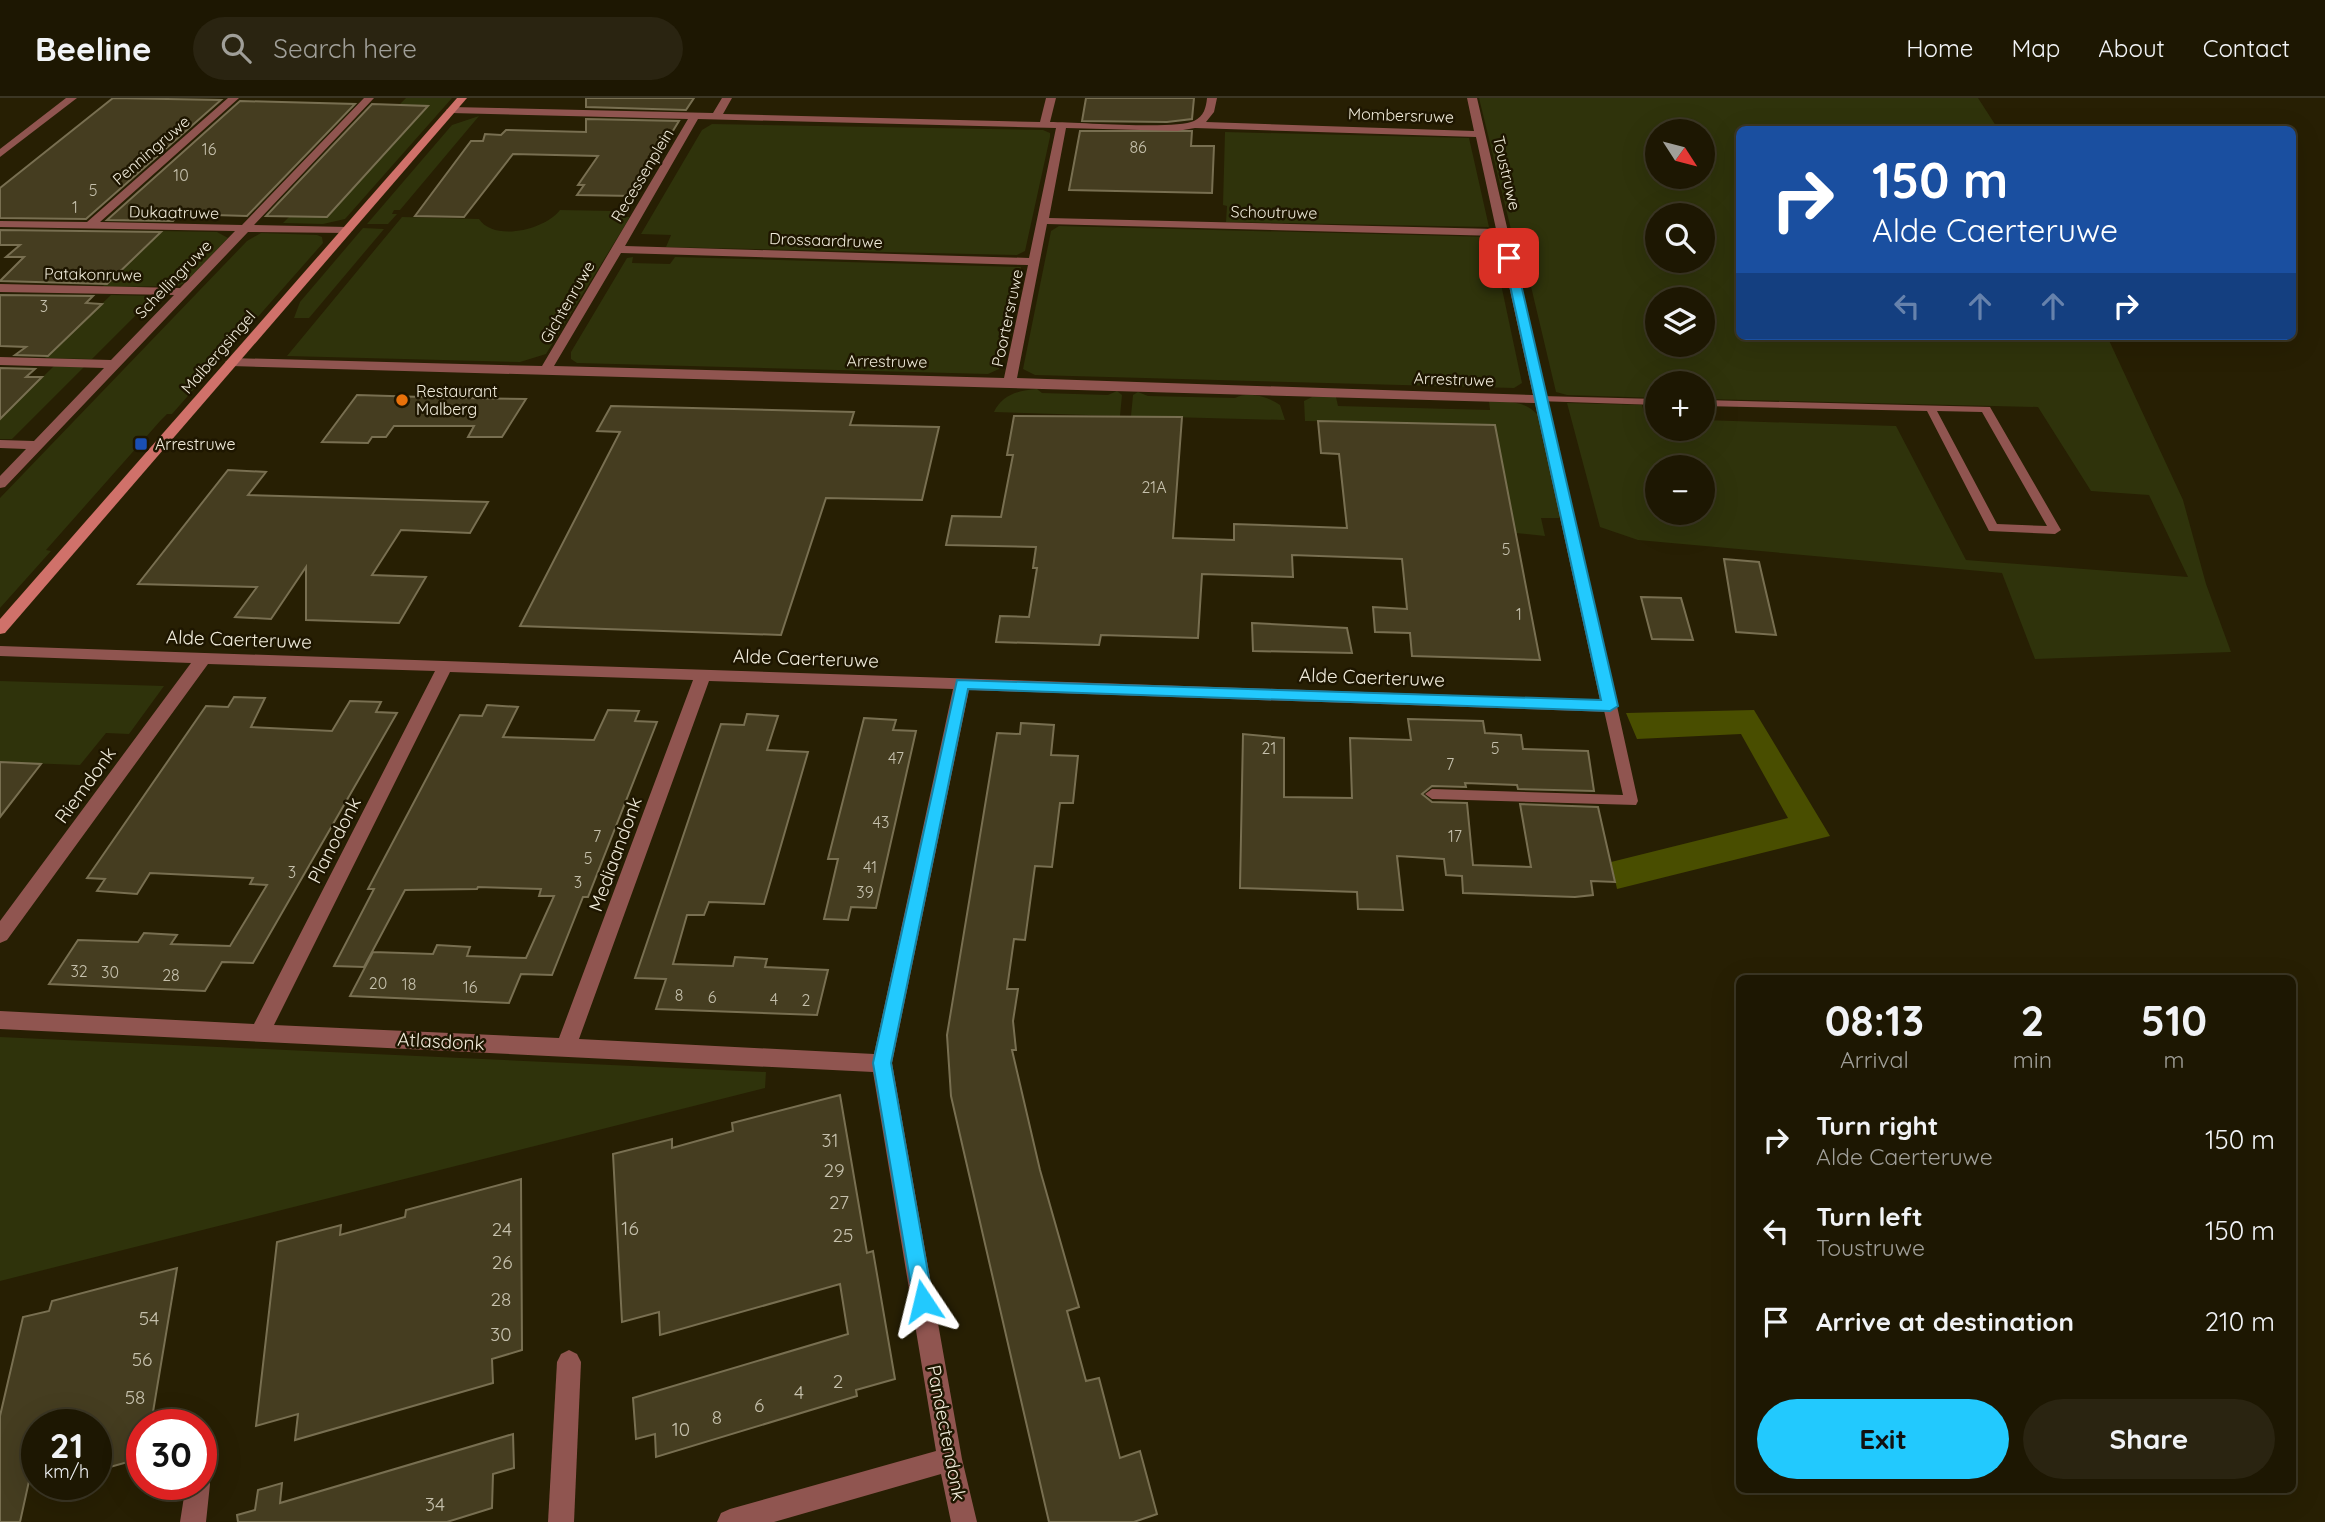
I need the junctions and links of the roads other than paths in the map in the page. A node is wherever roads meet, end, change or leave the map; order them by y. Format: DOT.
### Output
graph roads {
  1 [pos="65,98"];
  2 [pos="72,98"];
  3 [pos="234,98"];
  4 [pos="369,98"];
  5 [pos="462,98"];
  6 [pos="727,98"];
  7 [pos="1051,98"];
  8 [pos="1212,98"];
  9 [pos="1472,98"];
  10 [pos="451,110"];
  11 [pos="695,116"];
  12 [pos="716,117"];
  13 [pos="1045,123"];
  14 [pos="1062,124"];
  15 [pos="1195,125"];
  16 [pos="1480,134"];
  17 [pos="0,155"];
  18 [pos="1044,221"];
  19 [pos="0,225"];
  20 [pos="89,226"];
  21 [pos="246,229"];
  22 [pos="347,230"];
  23 [pos="1504,233"];
  24 [pos="616,249"];
  25 [pos="1036,262"];
  26 [pos="0,288"];
  27 [pos="185,292"];
  28 [pos="0,360"];
  29 [pos="231,362"];
  30 [pos="116,364"];
  31 [pos="546,370"];
  32 [pos="1010,382"];
  33 [pos="1541,399"];
  34 [pos="1645,402"];
  35 [pos="1715,403"];
  36 [pos="1930,407"];
  37 [pos="0,444"];
  38 [pos="39,445"];
  39 [pos="0,484"];
  40 [pos="0,629"];
  41 [pos="0,651"];
  42 [pos="203,659"];
  43 [pos="445,667"];
  44 [pos="703,675"];
  45 [pos="962,684"];
  46 [pos="1610,706"];
  47 [pos="1432,794"];
  48 [pos="0,935"];
  49 [pos="0,1020"];
  50 [pos="260,1032"];
  51 [pos="566,1047"];
  52 [pos="882,1063"];
  53 [pos="569,1362"];
  54 [pos="950,1460"];
  55 [pos="196,1500"];
  56 [pos="193,1522"];
  57 [pos="561,1522"];
  58 [pos="730,1522"];
  59 [pos="964,1522"];
  1 -- 2 [label="street"];
  2 -- 17 [label="street"];
  3 -- 20 [label="street, Penningruwe"];
  4 -- 21 [label="street, Schellingruwe"];
  5 -- 10 [label="street, Malbergsingel"];
  6 -- 12 [label="street"];
  7 -- 13 [label="street"];
  8 -- 15 [label="street"];
  9 -- 16 [label="street, Toustruwe"];
  10 -- 11 [label="street, Recessenplein"];
  10 -- 22 [label="street, Malbergsingel"];
  11 -- 12 [label="street, Recessenplein"];
  11 -- 24 [label="street, Recessenplein"];
  12 -- 13 [label="street, Recessenplein"];
  13 -- 14 [label="street, Recessenplein"];
  14 -- 15 [label="street, Recessenplein"];
  14 -- 18 [label="street"];
  15 -- 16 [label="street, Mombersruwe"];
  16 -- 23 [label="street, Toustruwe"];
  18 -- 23 [label="street, Schoutruwe"];
  18 -- 25 [label="street"];
  19 -- 20 [label="street, Dukaatruwe"];
  20 -- 21 [label="street, Dukaatruwe"];
  21 -- 22 [label="street, Dukaatruwe"];
  21 -- 27 [label="street, Schellingruwe"];
  22 -- 29 [label="street, Malbergsingel"];
  23 -- 33 [label="street, Toustruwe"];
  24 -- 25 [label="street, Drossaardruwe"];
  24 -- 31 [label="street, Gichtenruwe"];
  25 -- 32 [label="street, Poortersruwe"];
  26 -- 27 [label="street, Patakonruwe"];
  27 -- 30 [label="street, Schellingruwe"];
  28 -- 30 [label="street"];
  29 -- 31 [label="street, Arrestruwe"];
  29 -- 40 [label="street, Malbergsingel"];
  30 -- 38 [label="street, Schellingruwe"];
  31 -- 32 [label="street, Arrestruwe"];
  32 -- 33 [label="street, Arrestruwe"];
  33 -- 34 [label="lane"];
  33 -- 46 [label="street, Toustruwe"];
  35 -- 36 [label="lane"];
  36 -- 36 [label="lane"];
  37 -- 38 [label="street"];
  38 -- 39 [label="street, Schellingruwe"];
  41 -- 42 [label="street, Alde Caerteruwe"];
  42 -- 43 [label="street, Alde Caerteruwe"];
  42 -- 48 [label="street, Riemdonk"];
  43 -- 44 [label="street, Alde Caerteruwe"];
  43 -- 50 [label="street, Planodonk"];
  44 -- 45 [label="street, Alde Caerteruwe"];
  44 -- 51 [label="street, Mediaandonk"];
  45 -- 46 [label="street, Alde Caerteruwe"];
  45 -- 52 [label="street, Pandectendonk"];
  46 -- 47 [label="lane"];
  49 -- 50 [label="street, Atlasdonk"];
  50 -- 51 [label="street, Atlasdonk"];
  51 -- 52 [label="street, Atlasdonk"];
  52 -- 54 [label="street, Pandectendonk"];
  53 -- 57 [label="street"];
  54 -- 58 [label="street"];
  54 -- 59 [label="street, Pandectendonk"];
  55 -- 56 [label="street"];
}
